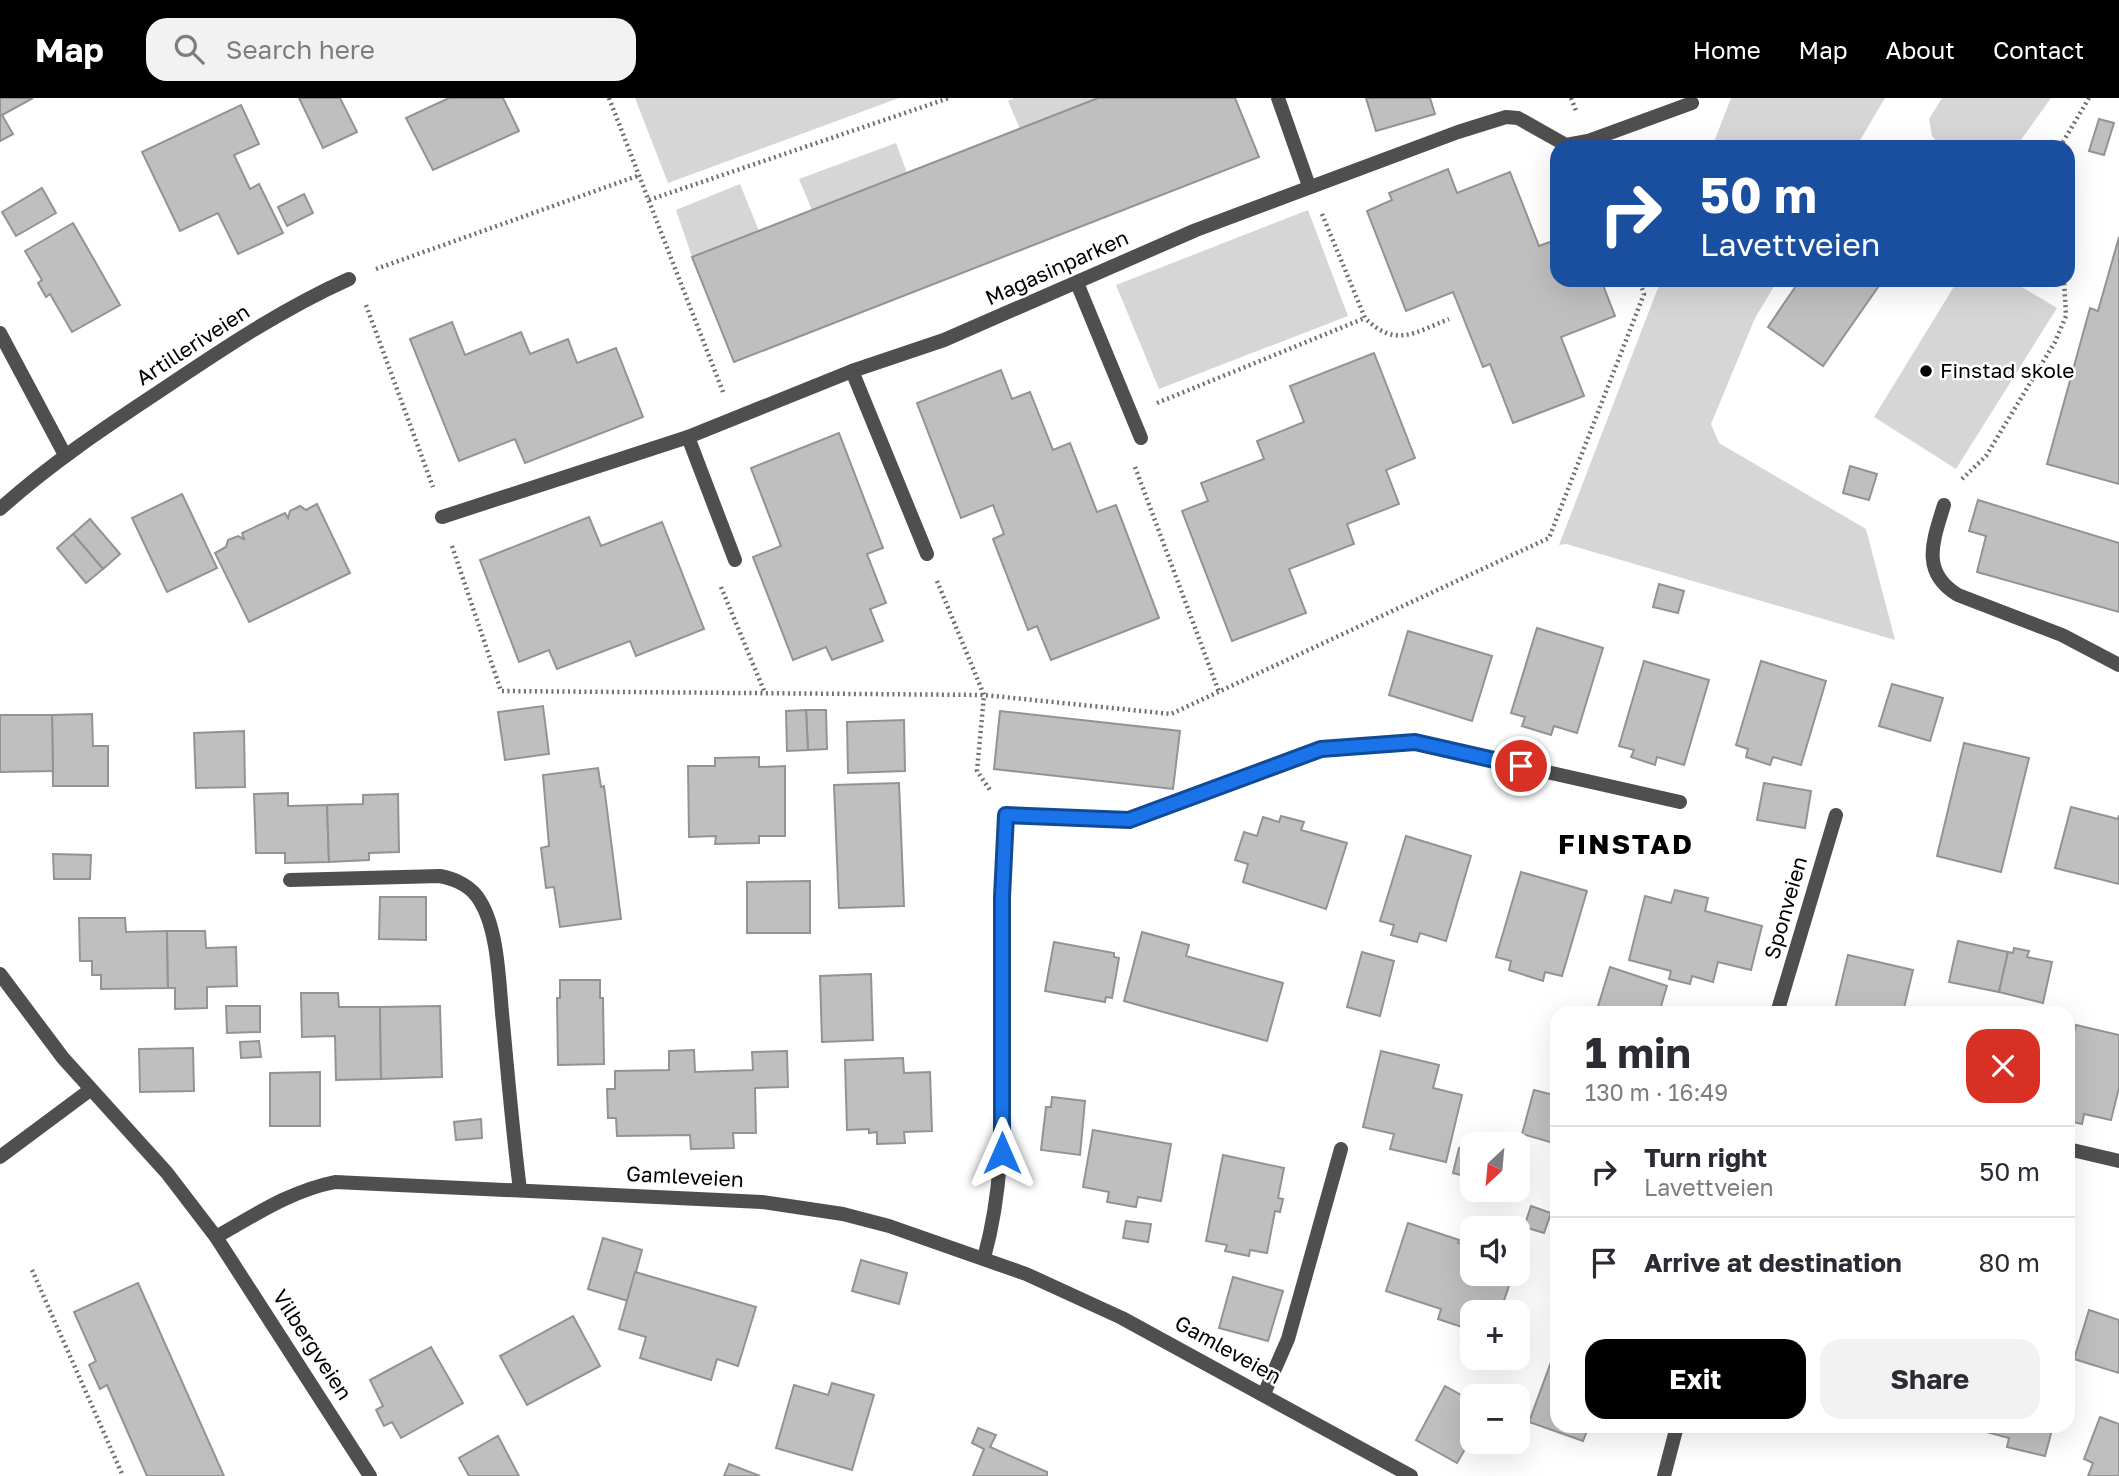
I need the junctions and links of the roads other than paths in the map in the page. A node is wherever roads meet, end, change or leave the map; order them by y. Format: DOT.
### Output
graph roads {
  1 [pos="1278,98"];
  2 [pos="1692,103"];
  3 [pos="1554,140"];
  4 [pos="1591,140"];
  5 [pos="1309,186"];
  6 [pos="352,278"];
  7 [pos="1077,283"];
  8 [pos="0,333"];
  9 [pos="852,372"];
  10 [pos="688,437"];
  11 [pos="1141,438"];
  12 [pos="65,455"];
  13 [pos="1944,505"];
  14 [pos="0,509"];
  15 [pos="442,517"];
  16 [pos="927,554"];
  17 [pos="735,560"];
  18 [pos="2119,664"];
  19 [pos="1680,802"];
  20 [pos="1836,815"];
  21 [pos="290,880"];
  22 [pos="0,974"];
  23 [pos="1779,1006"];
  24 [pos="90,1090"];
  25 [pos="1340,1149"];
  26 [pos="2075,1151"];
  27 [pos="0,1157"];
  28 [pos="2119,1161"];
  29 [pos="520,1189"];
  30 [pos="216,1237"];
  31 [pos="984,1258"];
  32 [pos="1264,1394"];
  33 [pos="1675,1433"];
  34 [pos="370,1476"];
  35 [pos="1411,1476"];
  36 [pos="1664,1476"];
  1 -- 5 [label="street"];
  2 -- 4 [label="street, Magasinparken"];
  3 -- 5 [label="street, Magasinparken"];
  5 -- 7 [label="street, Magasinparken"];
  6 -- 12 [label="street, Artilleriveien"];
  7 -- 9 [label="street, Magasinparken"];
  7 -- 11 [label="street"];
  8 -- 12 [label="street"];
  9 -- 10 [label="street, Magasinparken"];
  9 -- 16 [label="street"];
  10 -- 15 [label="street, Magasinparken"];
  10 -- 17 [label="street"];
  12 -- 14 [label="street, Artilleriveien"];
  13 -- 18 [label="street"];
  19 -- 31 [label="street"];
  20 -- 23 [label="street, Sponveien"];
  21 -- 29 [label="street"];
  22 -- 24 [label="street"];
  24 -- 27 [label="street"];
  24 -- 30 [label="street"];
  25 -- 32 [label="street"];
  26 -- 28 [label="street"];
  29 -- 30 [label="street, Gamleveien"];
  29 -- 31 [label="street, Gamleveien"];
  30 -- 34 [label="street, Vilbergveien"];
  31 -- 32 [label="street, Gamleveien"];
  32 -- 35 [label="street, Gamleveien"];
  33 -- 36 [label="street"];
}
